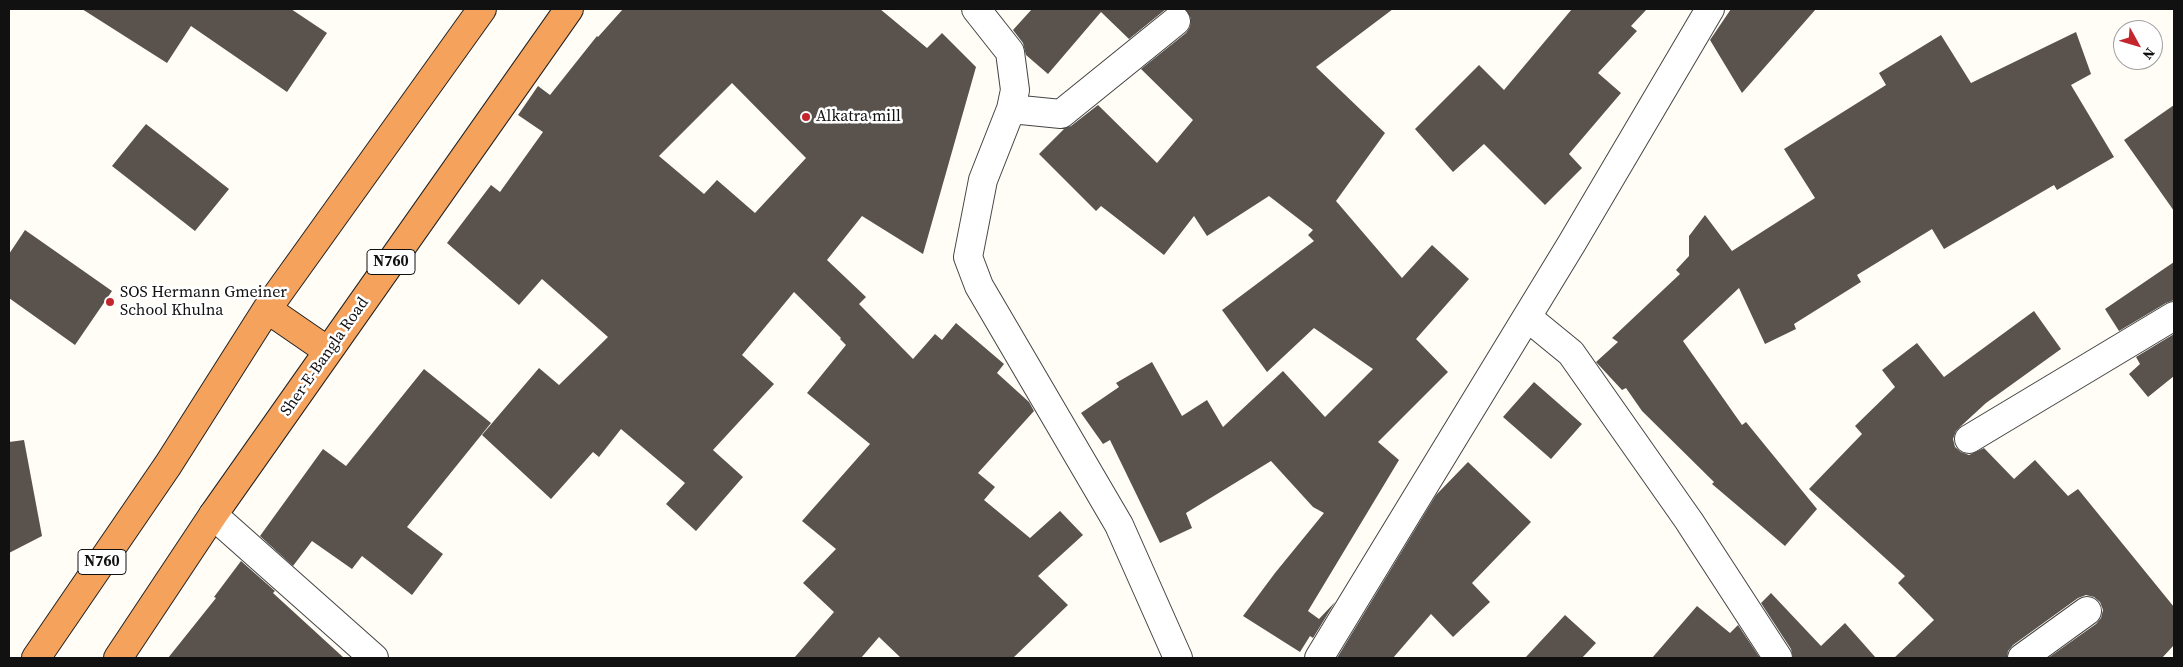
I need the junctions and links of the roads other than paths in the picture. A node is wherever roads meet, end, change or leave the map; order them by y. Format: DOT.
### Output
graph roads {
  1 [pos="482,9"];
  2 [pos="570,9"];
  3 [pos="976,9"];
  4 [pos="1710,9"];
  5 [pos="1176,20"];
  6 [pos="1011,109"];
  7 [pos="267,310"];
  8 [pos="2174,316"];
  9 [pos="1527,317"];
  10 [pos="328,351"];
  11 [pos="1969,439"];
  12 [pos="213,516"];
  13 [pos="2087,611"];
  14 [pos="1322,656"];
  15 [pos="36,658"];
  16 [pos="118,658"];
  17 [pos="374,658"];
  18 [pos="1178,658"];
  19 [pos="1778,658"];
  20 [pos="2022,658"];
  1 -- 7 [label="highway, N760"];
  2 -- 10 [label="highway, Sher-E-Bangla Road / N760"];
  3 -- 6 [label="street"];
  4 -- 9 [label="street"];
  5 -- 6 [label="street"];
  6 -- 18 [label="street"];
  7 -- 10 [label="highway"];
  7 -- 15 [label="highway, N760"];
  8 -- 11 [label="street"];
  9 -- 14 [label="street"];
  9 -- 19 [label="street"];
  10 -- 12 [label="highway, Sher-E-Bangla Road / N760"];
  12 -- 16 [label="highway, Sher-E-Bangla Road / N760"];
  12 -- 17 [label="street"];
  13 -- 20 [label="street"];
}
